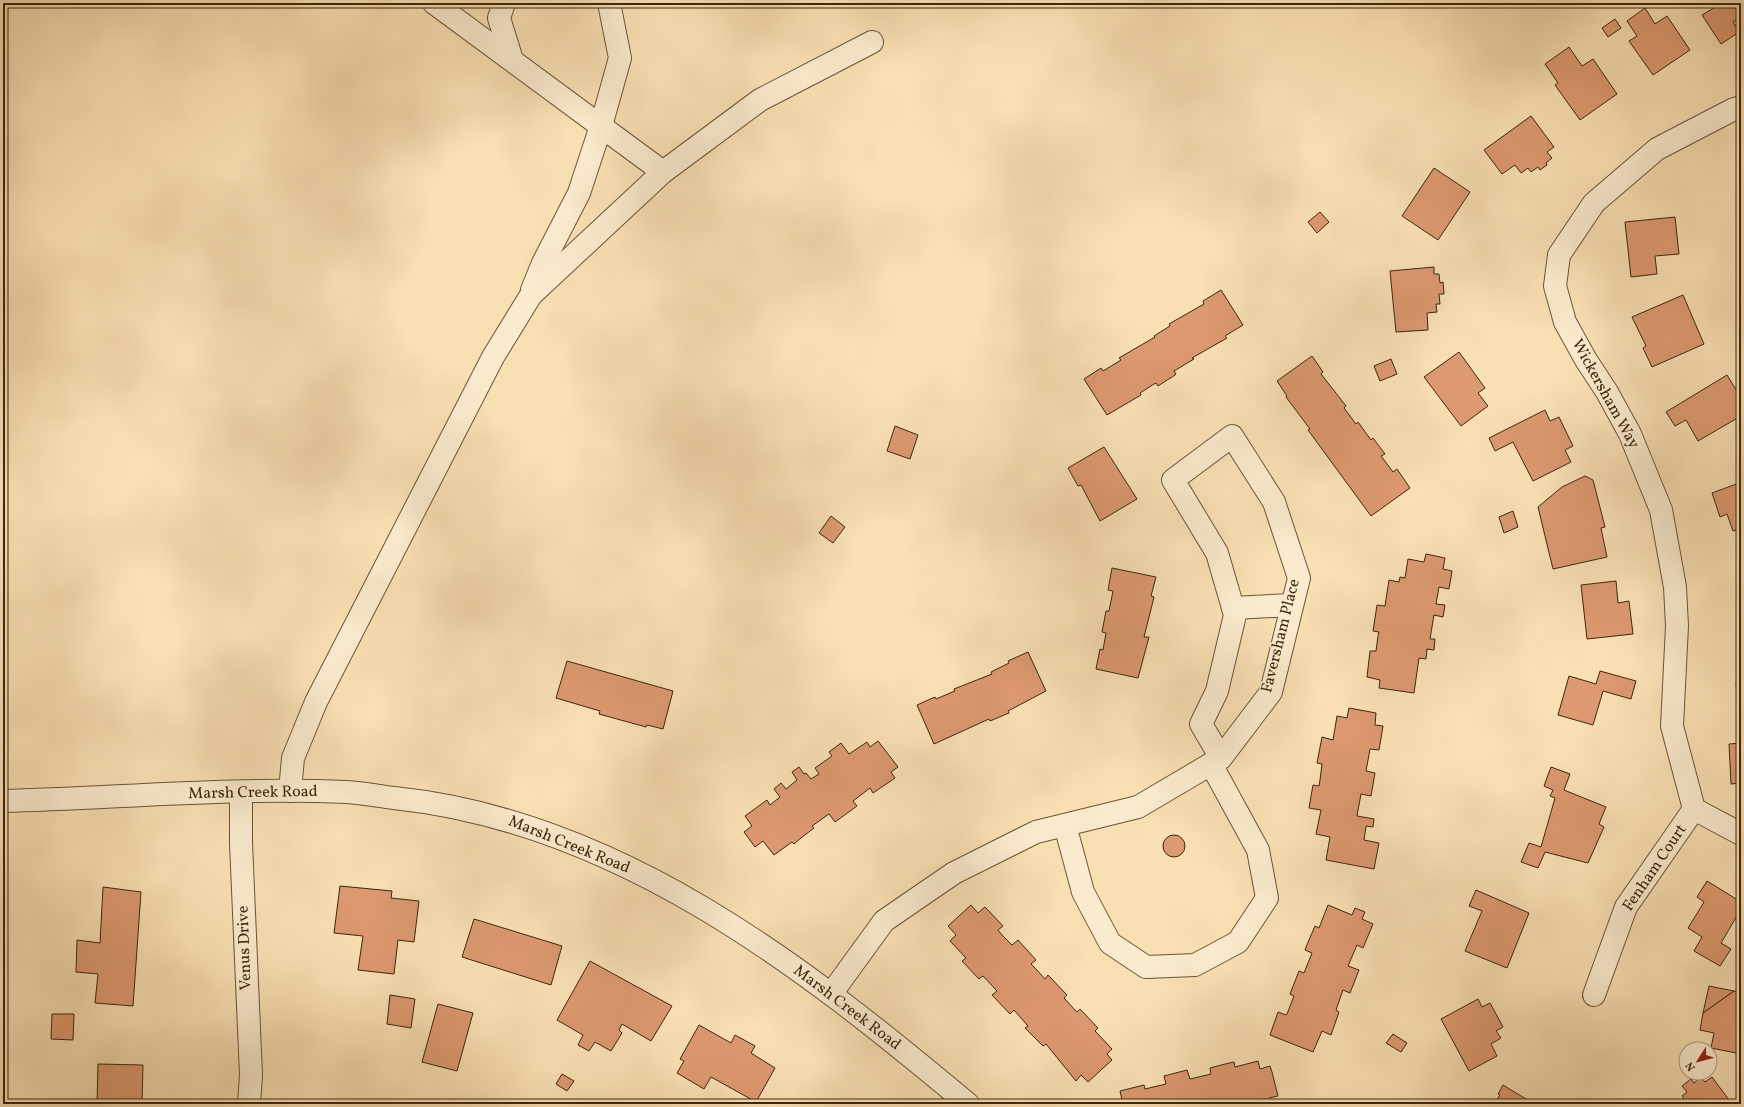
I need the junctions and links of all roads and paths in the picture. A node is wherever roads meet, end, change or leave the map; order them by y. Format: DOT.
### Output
graph roads {
  1 [pos="434,3"];
  2 [pos="504,3"];
  3 [pos="609,3"];
  4 [pos="872,42"];
  5 [pos="512,60"];
  6 [pos="1741,107"];
  7 [pos="601,126"];
  8 [pos="663,172"];
  9 [pos="531,295"];
  10 [pos="1292,606"];
  11 [pos="1233,608"];
  12 [pos="1216,761"];
  13 [pos="290,791"];
  14 [pos="241,792"];
  15 [pos="3,801"];
  16 [pos="1694,809"];
  17 [pos="1065,825"];
  18 [pos="1741,834"];
  19 [pos="831,994"];
  20 [pos="1594,995"];
  21 [pos="249,1104"];
  22 [pos="968,1104"];
  1 -- 5 [label="street"];
  2 -- 5 [label="street"];
  3 -- 7 [label="street"];
  4 -- 8 [label="street"];
  5 -- 7 [label="street"];
  6 -- 16 [label="street, Wickersham Way"];
  7 -- 8 [label="street"];
  7 -- 9 [label="street"];
  8 -- 9 [label="street"];
  9 -- 13 [label="street"];
  10 -- 11 [label="street"];
  10 -- 11 [label="street, Faversham Place"];
  10 -- 12 [label="street, Faversham Place"];
  11 -- 12 [label="street, Faversham Place"];
  12 -- 17 [label="street, Faversham Place"];
  12 -- 17 [label="street"];
  13 -- 14 [label="street, Marsh Creek Road"];
  13 -- 19 [label="street, Marsh Creek Road"];
  14 -- 15 [label="street, Marsh Creek Road"];
  14 -- 21 [label="street, Venus Drive"];
  16 -- 18 [label="street"];
  16 -- 20 [label="street, Fenham Court"];
  17 -- 19 [label="street, Faversham Place"];
  19 -- 22 [label="street, Marsh Creek Road"];
}
